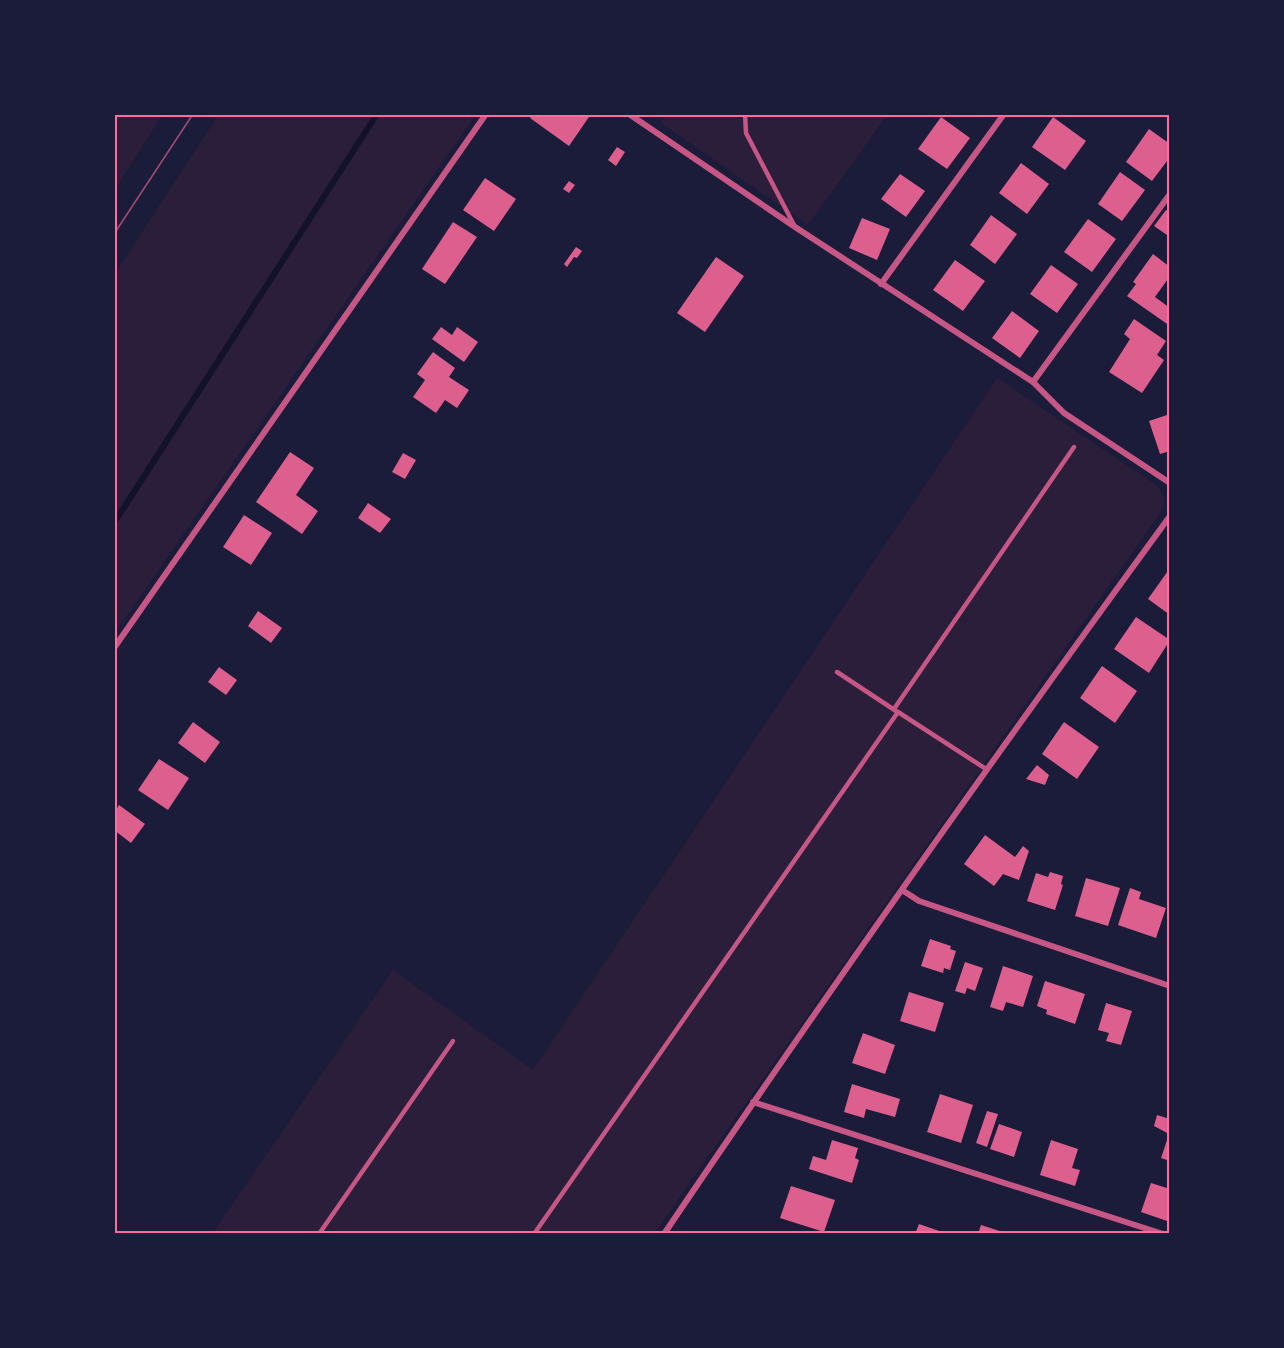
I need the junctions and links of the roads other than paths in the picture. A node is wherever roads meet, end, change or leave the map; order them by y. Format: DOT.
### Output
graph roads {
  1 [pos="486,114"];
  2 [pos="629,114"];
  3 [pos="745,114"];
  4 [pos="1004,114"];
  5 [pos="1170,194"];
  6 [pos="795,227"];
  7 [pos="881,284"];
  8 [pos="1033,382"];
  9 [pos="1074,447"];
  10 [pos="1170,483"];
  11 [pos="1170,516"];
  12 [pos="114,648"];
  13 [pos="837,672"];
  14 [pos="896,711"];
  15 [pos="986,769"];
  16 [pos="902,890"];
  17 [pos="1170,986"];
  18 [pos="453,1041"];
  19 [pos="753,1102"];
  20 [pos="319,1234"];
  21 [pos="534,1234"];
  22 [pos="664,1234"];
  23 [pos="1163,1234"];
  1 -- 12 [label="street"];
  2 -- 6 [label="street"];
  3 -- 6 [label="lane"];
  4 -- 7 [label="street"];
  5 -- 8 [label="street"];
  6 -- 7 [label="street"];
  7 -- 8 [label="street"];
  8 -- 10 [label="street"];
  9 -- 14 [label="lane"];
  11 -- 15 [label="street"];
  13 -- 14 [label="lane"];
  14 -- 15 [label="lane"];
  14 -- 21 [label="lane"];
  15 -- 16 [label="street"];
  16 -- 17 [label="street"];
  16 -- 19 [label="street"];
  18 -- 20 [label="lane"];
  19 -- 22 [label="street"];
  19 -- 23 [label="street"];
}
